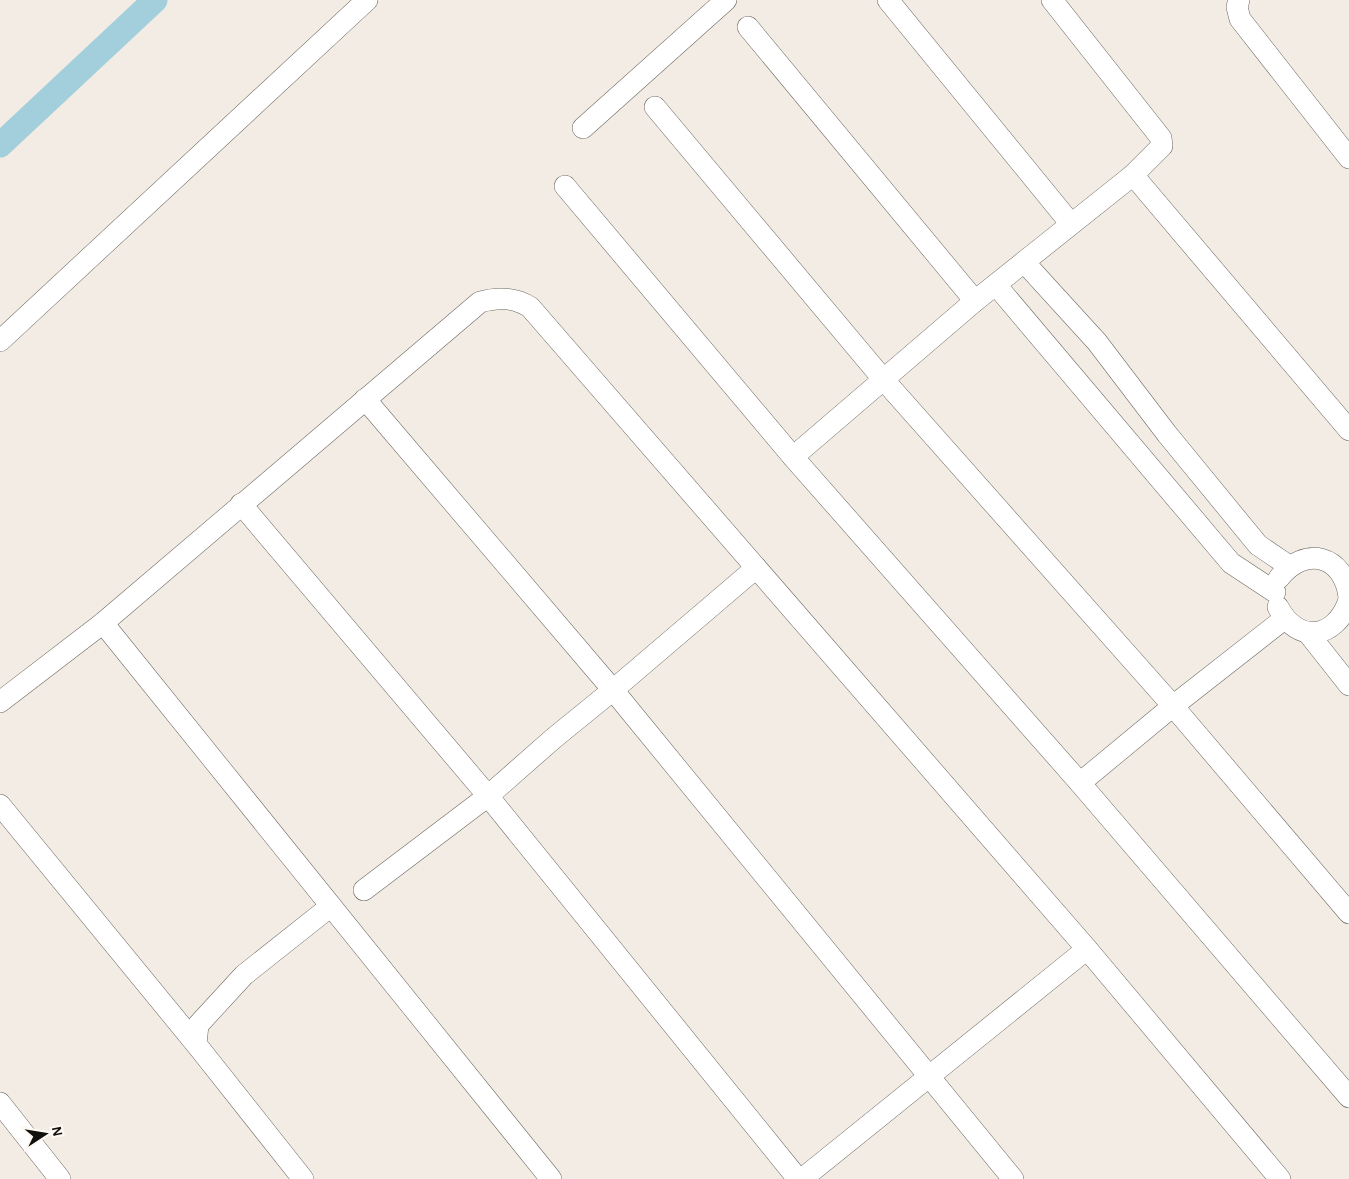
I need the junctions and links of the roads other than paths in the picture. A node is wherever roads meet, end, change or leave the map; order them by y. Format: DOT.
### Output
graph roads {
  1 [pos="366,0"];
  2 [pos="726,0"];
  3 [pos="888,0"];
  4 [pos="1052,0"];
  5 [pos="1239,0"];
  6 [pos="748,27"];
  7 [pos="655,107"];
  8 [pos="582,128"];
  9 [pos="1349,158"];
  10 [pos="1133,175"];
  11 [pos="565,186"];
  12 [pos="1071,224"];
  13 [pos="1024,262"];
  14 [pos="996,285"];
  15 [pos="975,301"];
  16 [pos="0,341"];
  17 [pos="883,379"];
  18 [pos="365,398"];
  19 [pos="1349,430"];
  20 [pos="1167,434"];
  21 [pos="1140,455"];
  22 [pos="793,457"];
  23 [pos="241,504"];
  24 [pos="1289,566"];
  25 [pos="756,568"];
  26 [pos="1345,568"];
  27 [pos="1275,592"];
  28 [pos="1349,598"];
  29 [pos="1284,619"];
  30 [pos="102,623"];
  31 [pos="1308,633"];
  32 [pos="1349,685"];
  33 [pos="613,690"];
  34 [pos="0,702"];
  35 [pos="1173,706"];
  36 [pos="1080,783"];
  37 [pos="488,796"];
  38 [pos="0,805"];
  39 [pos="364,890"];
  40 [pos="331,906"];
  41 [pos="1349,913"];
  42 [pos="1088,949"];
  43 [pos="196,1044"];
  44 [pos="930,1076"];
  45 [pos="1349,1098"];
  46 [pos="0,1103"];
  47 [pos="60,1179"];
  48 [pos="303,1179"];
  49 [pos="551,1179"];
  50 [pos="798,1179"];
  51 [pos="802,1179"];
  52 [pos="1013,1179"];
  53 [pos="1280,1179"];
  1 -- 16 [label="street"];
  2 -- 8 [label="street"];
  3 -- 12 [label="street"];
  4 -- 10 [label="street"];
  5 -- 9 [label="street"];
  6 -- 15 [label="street"];
  7 -- 17 [label="street"];
  10 -- 12 [label="street"];
  10 -- 19 [label="street"];
  11 -- 22 [label="street"];
  12 -- 13 [label="street"];
  13 -- 14 [label="street"];
  13 -- 20 [label="street"];
  14 -- 15 [label="street"];
  14 -- 21 [label="street"];
  15 -- 17 [label="street"];
  17 -- 22 [label="street"];
  17 -- 35 [label="street"];
  18 -- 23 [label="street"];
  18 -- 25 [label="street"];
  18 -- 33 [label="street"];
  20 -- 21 [label="street"];
  20 -- 24 [label="street"];
  21 -- 27 [label="street"];
  22 -- 36 [label="street"];
  23 -- 30 [label="street"];
  23 -- 37 [label="street"];
  24 -- 26 [label="street"];
  24 -- 27 [label="street"];
  25 -- 33 [label="street"];
  25 -- 42 [label="street"];
  26 -- 28 [label="street"];
  27 -- 29 [label="street"];
  28 -- 31 [label="street"];
  29 -- 31 [label="street"];
  29 -- 35 [label="street"];
  30 -- 34 [label="street"];
  30 -- 40 [label="street"];
  31 -- 32 [label="street"];
  33 -- 37 [label="street"];
  33 -- 44 [label="street"];
  35 -- 36 [label="street"];
  35 -- 41 [label="street"];
  36 -- 45 [label="street"];
  37 -- 39 [label="street"];
  37 -- 50 [label="street"];
  38 -- 43 [label="street"];
  40 -- 43 [label="street"];
  40 -- 49 [label="street"];
  42 -- 44 [label="street"];
  42 -- 53 [label="street"];
  43 -- 48 [label="street"];
  44 -- 51 [label="street"];
  44 -- 52 [label="street"];
  46 -- 47 [label="street"];
}
